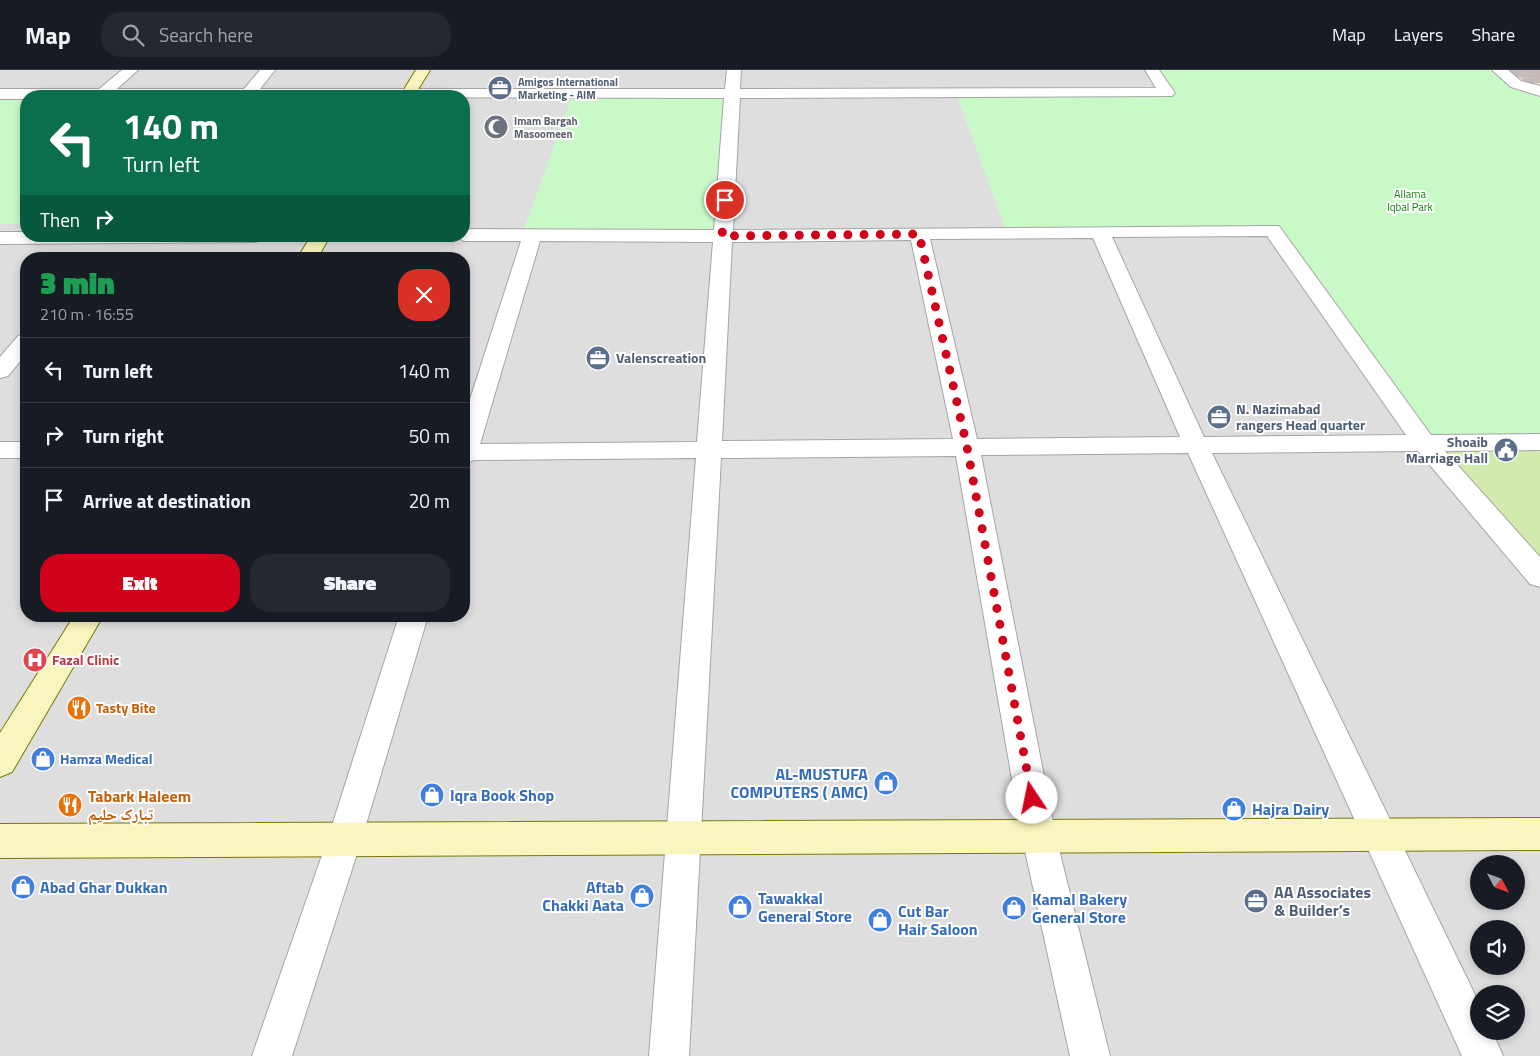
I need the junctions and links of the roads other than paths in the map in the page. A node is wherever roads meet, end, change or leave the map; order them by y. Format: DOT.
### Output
graph roads {
  1 [pos="131,70"];
  2 [pos="268,70"];
  3 [pos="423,70"];
  4 [pos="1152,70"];
  5 [pos="1499,70"];
  6 [pos="578,78"];
  7 [pos="875,78"];
  8 [pos="1016,78"];
  9 [pos="733,82"];
  10 [pos="108,90"];
  11 [pos="251,90"];
  12 [pos="411,90"];
  13 [pos="1540,91"];
  14 [pos="878,93"];
  15 [pos="1022,93"];
  16 [pos="0,94"];
  17 [pos="20,94"];
  18 [pos="573,94"];
  19 [pos="470,95"];
  20 [pos="1100,232"];
  21 [pos="919,234"];
  22 [pos="470,236"];
  23 [pos="532,236"];
  24 [pos="722,236"];
  25 [pos="0,238"];
  26 [pos="20,238"];
  27 [pos="115,242"];
  28 [pos="106,252"];
  29 [pos="20,349"];
  30 [pos="0,371"];
  31 [pos="470,434"];
  32 [pos="1540,442"];
  33 [pos="1424,443"];
  34 [pos="1196,445"];
  35 [pos="967,447"];
  36 [pos="0,450"];
  37 [pos="20,450"];
  38 [pos="708,450"];
  39 [pos="470,453"];
  40 [pos="1540,576"];
  41 [pos="85,622"];
  42 [pos="412,622"];
  43 [pos="0,762"];
  44 [pos="1540,834"];
  45 [pos="1381,836"];
  46 [pos="1039,837"];
  47 [pos="344,838"];
  48 [pos="683,838"];
  49 [pos="0,841"];
  50 [pos="272,1056"];
  51 [pos="669,1056"];
  52 [pos="1090,1056"];
  53 [pos="1483,1056"];
  1 -- 10 [label="street"];
  2 -- 11 [label="street"];
  3 -- 12 [label="street"];
  4 -- 15 [label="street"];
  5 -- 13 [label="street"];
  6 -- 18 [label="street"];
  7 -- 14 [label="street"];
  8 -- 15 [label="street"];
  9 -- 14 [label="street"];
  9 -- 18 [label="street"];
  9 -- 24 [label="street"];
  14 -- 15 [label="street"];
  16 -- 17 [label="street"];
  18 -- 19 [label="street"];
  20 -- 21 [label="street"];
  20 -- 33 [label="street"];
  20 -- 34 [label="street"];
  21 -- 24 [label="street"];
  21 -- 35 [label="street"];
  22 -- 23 [label="street"];
  23 -- 24 [label="street"];
  23 -- 31 [label="street"];
  24 -- 38 [label="street"];
  25 -- 26 [label="street"];
  27 -- 28 [label="street"];
  29 -- 30 [label="street"];
  32 -- 33 [label="street"];
  33 -- 34 [label="street"];
  33 -- 40 [label="street"];
  34 -- 35 [label="street"];
  34 -- 45 [label="street"];
  35 -- 38 [label="street"];
  35 -- 46 [label="street"];
  36 -- 37 [label="street"];
  38 -- 39 [label="street"];
  38 -- 48 [label="street"];
  41 -- 43 [label="street"];
  42 -- 47 [label="street"];
  44 -- 45 [label="street"];
  45 -- 46 [label="street"];
  45 -- 53 [label="street"];
  46 -- 48 [label="street"];
  46 -- 52 [label="street"];
  47 -- 48 [label="street"];
  47 -- 49 [label="street"];
  47 -- 50 [label="street"];
  48 -- 51 [label="street"];
}
